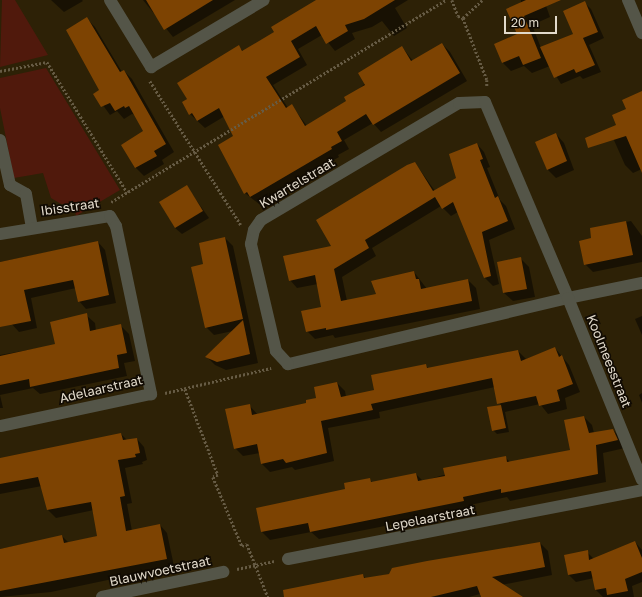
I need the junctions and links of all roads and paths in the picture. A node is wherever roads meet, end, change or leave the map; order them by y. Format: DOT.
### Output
graph roads {
  1 [pos="110,0"];
  2 [pos="264,0"];
  3 [pos="446,0"];
  4 [pos="452,0"];
  5 [pos="482,0"];
  6 [pos="628,0"];
  7 [pos="463,18"];
  8 [pos="642,33"];
  9 [pos="151,67"];
  10 [pos="0,71"];
  11 [pos="485,102"];
  12 [pos="0,140"];
  13 [pos="193,152"];
  14 [pos="127,192"];
  15 [pos="110,216"];
  16 [pos="32,227"];
  17 [pos="254,230"];
  18 [pos="0,234"];
  19 [pos="642,283"];
  20 [pos="130,287"];
  21 [pos="568,298"];
  22 [pos="288,364"];
  23 [pos="185,389"];
  24 [pos="151,394"];
  25 [pos="0,426"];
  26 [pos="642,480"];
  27 [pos="642,490"];
  28 [pos="288,559"];
  29 [pos="255,563"];
  30 [pos="223,572"];
  31 [pos="102,597"];
  32 [pos="268,597"];
  1 -- 9 [label="street"];
  2 -- 9 [label="street"];
  3 -- 13 [label="path"];
  4 -- 7 [label="path"];
  5 -- 7 [label="path"];
  6 -- 8 [label="street"];
  7 -- 11 [label="path"];
  9 -- 13 [label="path"];
  10 -- 14 [label="path"];
  11 -- 17 [label="street, Kwartelstraat"];
  11 -- 21 [label="street"];
  12 -- 16 [label="street, Ibisstraat"];
  13 -- 14 [label="path"];
  13 -- 17 [label="path"];
  14 -- 15 [label="path"];
  15 -- 16 [label="street, Ibisstraat"];
  15 -- 20 [label="street, Ibisstraat"];
  16 -- 18 [label="street, Ibisstraat"];
  17 -- 22 [label="street"];
  19 -- 21 [label="street"];
  20 -- 24 [label="street, Adelaarstraat"];
  21 -- 22 [label="street"];
  21 -- 26 [label="street, Koolmeesstraat"];
  22 -- 23 [label="path"];
  23 -- 24 [label="path"];
  23 -- 29 [label="path"];
  24 -- 25 [label="street, Adelaarstraat"];
  27 -- 28 [label="street, Lepelaarstraat"];
  28 -- 29 [label="path"];
  29 -- 30 [label="path"];
  29 -- 32 [label="path"];
  30 -- 31 [label="street, Blauwvoetstraat"];
}
